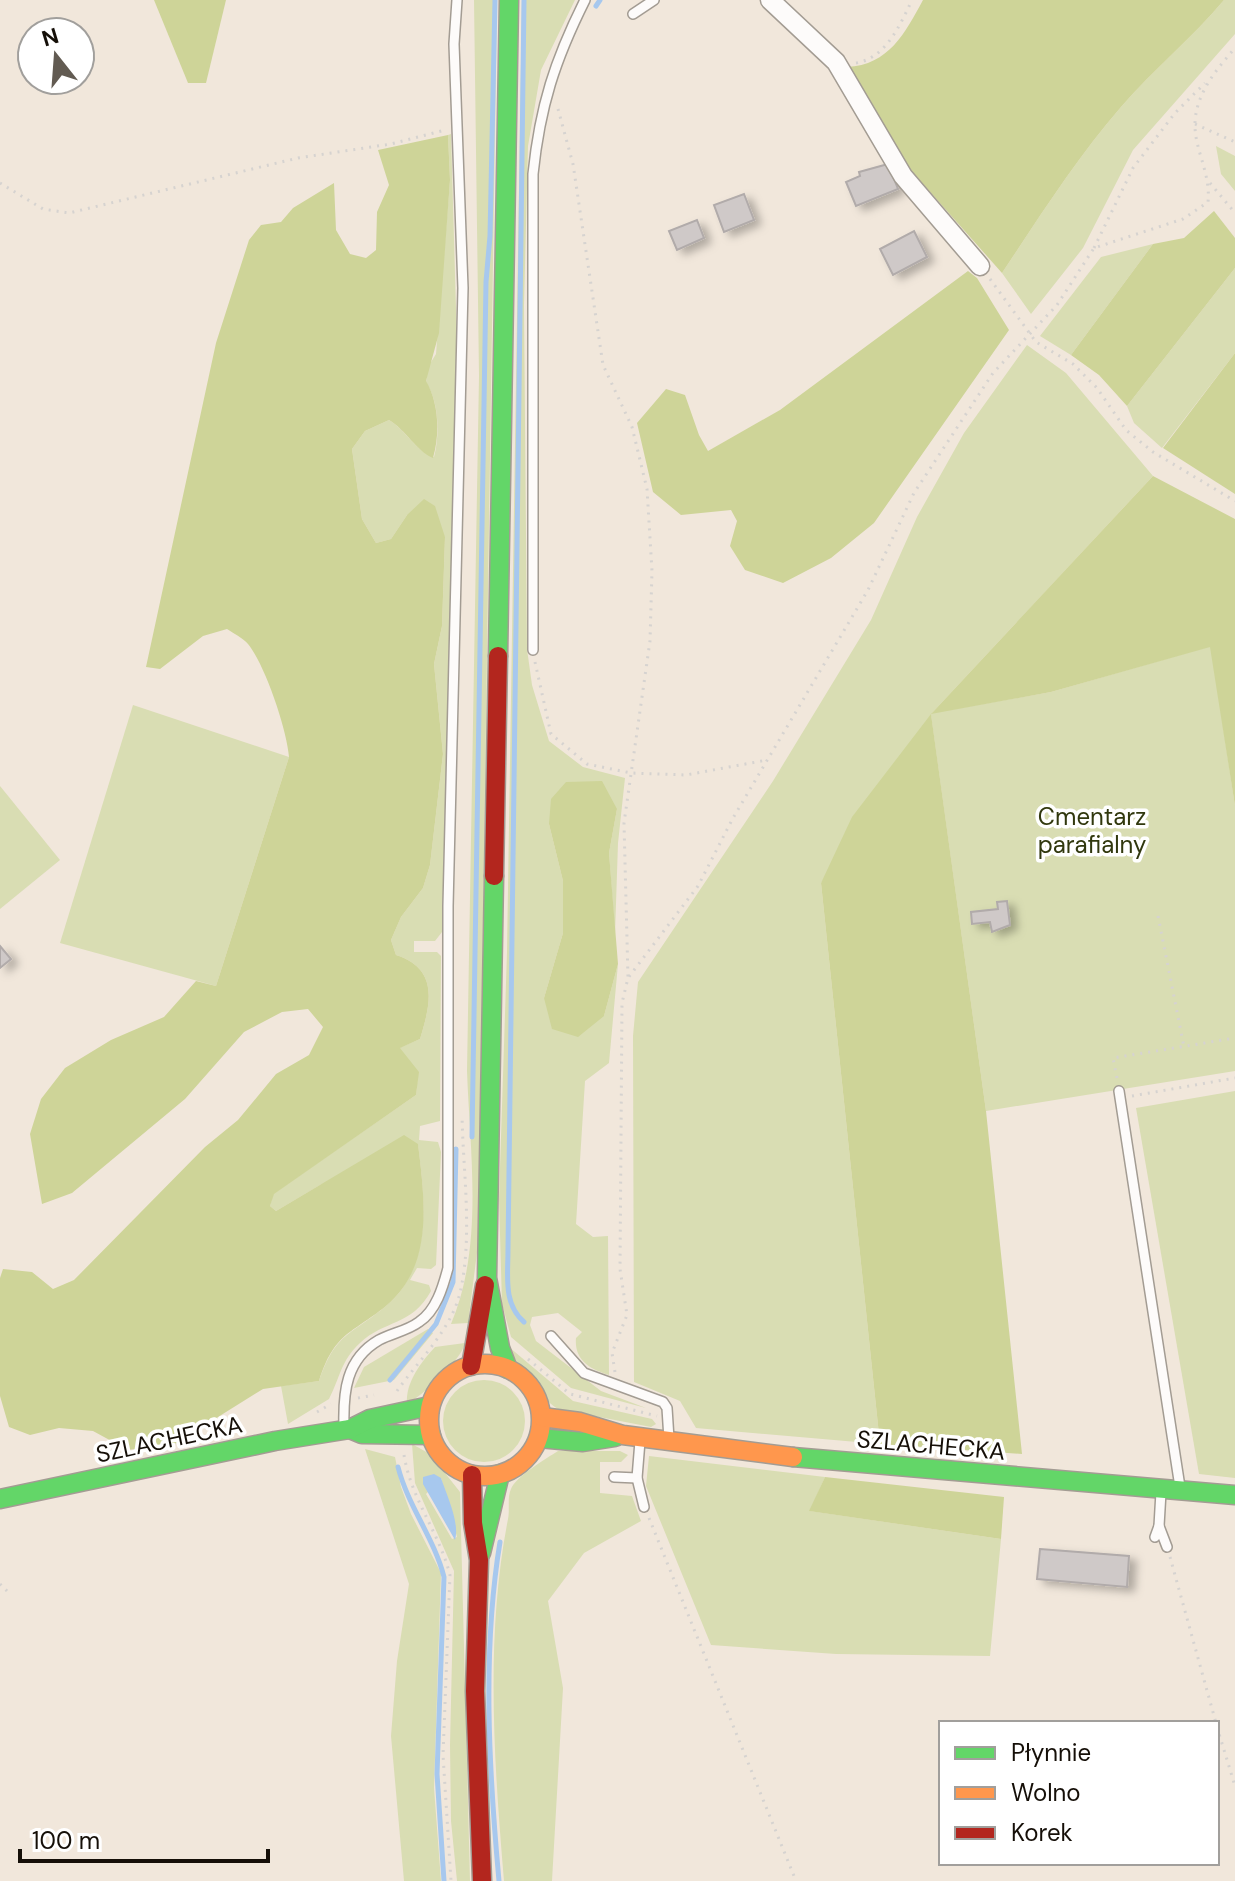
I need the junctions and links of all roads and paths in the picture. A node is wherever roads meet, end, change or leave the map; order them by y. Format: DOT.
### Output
graph roads {
  1 [pos="457,0"];
  2 [pos="509,0"];
  3 [pos="585,0"];
  4 [pos="654,0"];
  5 [pos="770,0"];
  6 [pos="912,0"];
  7 [pos="633,14"];
  8 [pos="1235,48"];
  9 [pos="836,62"];
  10 [pos="1207,81"];
  11 [pos="546,92"];
  12 [pos="1195,124"];
  13 [pos="457,127"];
  14 [pos="1235,142"];
  15 [pos="0,183"];
  16 [pos="1210,183"];
  17 [pos="1235,213"];
  18 [pos="1094,248"];
  19 [pos="980,266"];
  20 [pos="1029,333"];
  21 [pos="1235,501"];
  22 [pos="533,650"];
  23 [pos="767,760"];
  24 [pos="631,773"];
  25 [pos="1158,916"];
  26 [pos="628,978"];
  27 [pos="1235,1038"];
  28 [pos="1184,1047"];
  29 [pos="1235,1078"];
  30 [pos="1120,1094"];
  31 [pos="487,1278"];
  32 [pos="551,1336"];
  33 [pos="525,1356"];
  34 [pos="471,1366"];
  35 [pos="508,1369"];
  36 [pos="617,1387"];
  37 [pos="430,1406"];
  38 [pos="542,1417"];
  39 [pos="668,1418"];
  40 [pos="347,1429"];
  41 [pos="431,1435"];
  42 [pos="632,1437"];
  43 [pos="539,1438"];
  44 [pos="669,1442"];
  45 [pos="403,1449"];
  46 [pos="500,1474"];
  47 [pos="472,1475"];
  48 [pos="614,1477"];
  49 [pos="637,1478"];
  50 [pos="1161,1489"];
  51 [pos="1181,1491"];
  52 [pos="1235,1495"];
  53 [pos="0,1499"];
  54 [pos="644,1507"];
  55 [pos="1159,1526"];
  56 [pos="1155,1537"];
  57 [pos="1167,1547"];
  58 [pos="479,1560"];
  59 [pos="0,1584"];
  60 [pos="7,1591"];
  61 [pos="1215,1721"];
  62 [pos="1219,1735"];
  63 [pos="1235,1786"];
  64 [pos="451,1881"];
  65 [pos="482,1881"];
  66 [pos="796,1881"];
  1 -- 13 [label="lane"];
  2 -- 31 [label="main road"];
  3 -- 11 [label="lane"];
  4 -- 7 [label="lane"];
  5 -- 9 [label="street"];
  6 -- 9 [label="path"];
  8 -- 10 [label="path"];
  9 -- 19 [label="street"];
  10 -- 12 [label="path"];
  10 -- 18 [label="path"];
  11 -- 22 [label="lane"];
  11 -- 24 [label="path"];
  12 -- 14 [label="path"];
  12 -- 16 [label="path"];
  13 -- 15 [label="path"];
  13 -- 40 [label="lane"];
  16 -- 17 [label="path"];
  16 -- 18 [label="path"];
  18 -- 20 [label="path"];
  19 -- 20 [label="path"];
  20 -- 21 [label="path"];
  20 -- 23 [label="path"];
  22 -- 24 [label="path"];
  23 -- 24 [label="path"];
  23 -- 26 [label="path"];
  24 -- 26 [label="path"];
  25 -- 28 [label="path"];
  26 -- 36 [label="path"];
  27 -- 28 [label="path"];
  28 -- 30 [label="path"];
  29 -- 30 [label="path"];
  30 -- 51 [label="lane"];
  31 -- 34 [label="main road"];
  31 -- 35 [label="main road"];
  32 -- 36 [label="lane"];
  33 -- 39 [label="path"];
  34 -- 35 [label="main road"];
  34 -- 37 [label="main road"];
  35 -- 38 [label="main road"];
  36 -- 39 [label="lane"];
  37 -- 40 [label="main road, SZLACHECKA"];
  37 -- 41 [label="main road"];
  38 -- 42 [label="main road, SZLACHECKA"];
  38 -- 43 [label="main road"];
  39 -- 44 [label="lane"];
  40 -- 41 [label="main road, SZLACHECKA"];
  40 -- 53 [label="main road, SZLACHECKA"];
  41 -- 47 [label="main road"];
  42 -- 43 [label="main road, SZLACHECKA"];
  42 -- 44 [label="main road, SZLACHECKA"];
  42 -- 49 [label="lane"];
  43 -- 46 [label="main road"];
  44 -- 50 [label="main road, SZLACHECKA"];
  45 -- 64 [label="path"];
  46 -- 47 [label="main road"];
  46 -- 58 [label="main road"];
  47 -- 58 [label="main road"];
  48 -- 49 [label="lane"];
  49 -- 54 [label="lane"];
  50 -- 51 [label="main road, SZLACHECKA"];
  50 -- 55 [label="lane"];
  51 -- 52 [label="main road, SZLACHECKA"];
  54 -- 66 [label="path"];
  55 -- 56 [label="lane"];
  55 -- 57 [label="lane"];
  57 -- 61 [label="path"];
  58 -- 65 [label="main road"];
  59 -- 60 [label="path"];
  62 -- 63 [label="path"];
}
